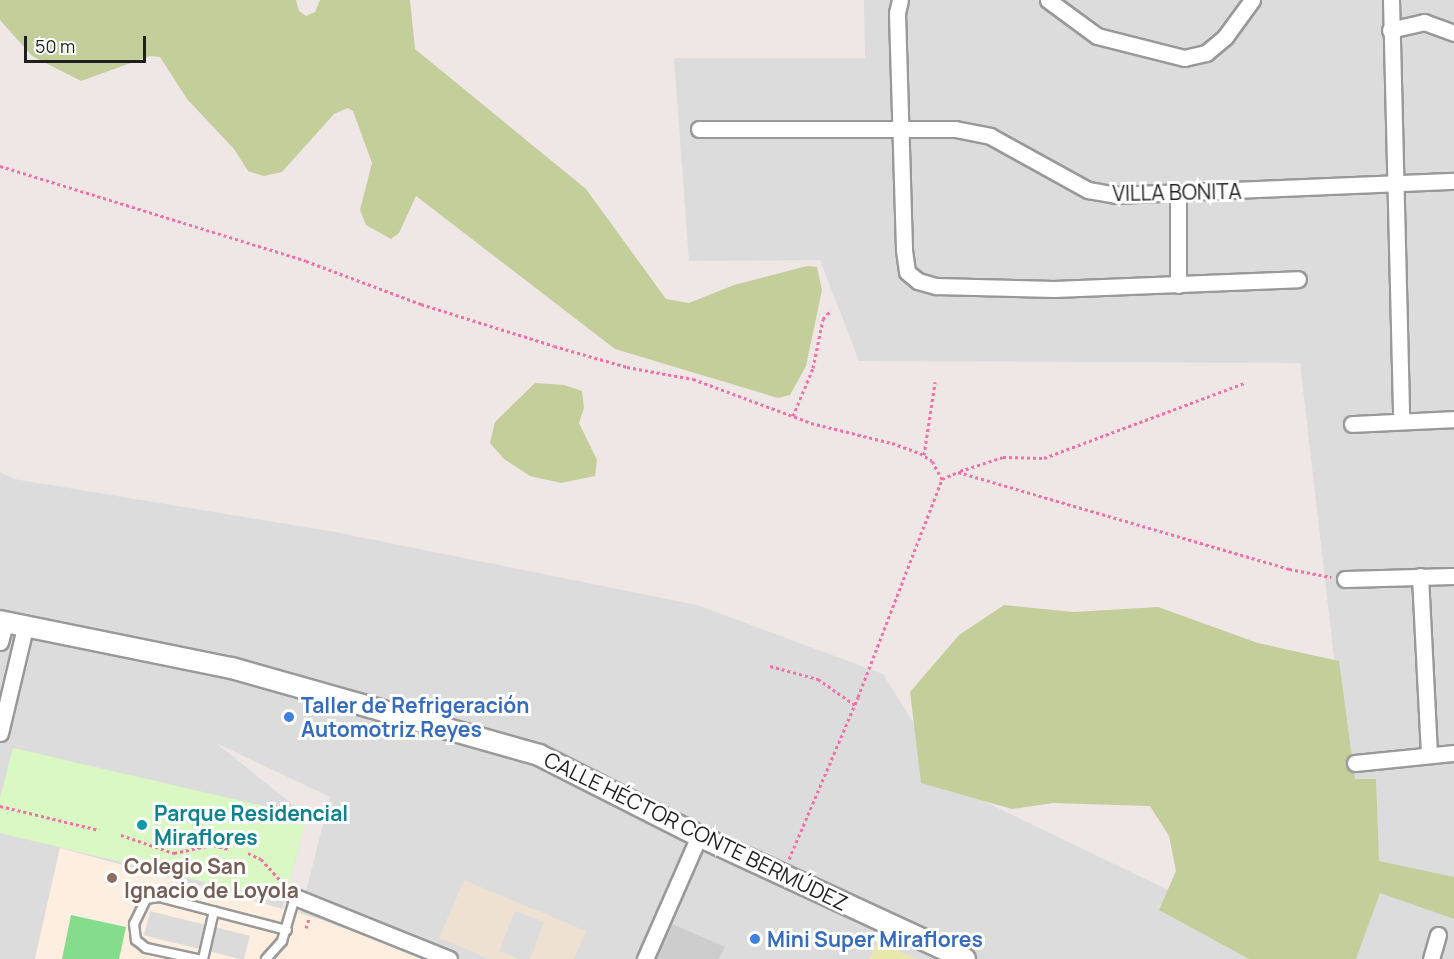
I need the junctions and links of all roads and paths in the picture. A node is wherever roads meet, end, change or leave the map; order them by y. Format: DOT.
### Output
graph roads {
  1 [pos="900,0"];
  2 [pos="1048,0"];
  3 [pos="1252,0"];
  4 [pos="1391,0"];
  5 [pos="1390,30"];
  6 [pos="1454,33"];
  7 [pos="699,129"];
  8 [pos="903,129"];
  9 [pos="0,166"];
  10 [pos="1454,181"];
  11 [pos="1397,183"];
  12 [pos="1178,195"];
  13 [pos="1298,279"];
  14 [pos="1178,285"];
  15 [pos="831,310"];
  16 [pos="935,382"];
  17 [pos="1245,383"];
  18 [pos="793,416"];
  19 [pos="1454,419"];
  20 [pos="1401,421"];
  21 [pos="1352,424"];
  22 [pos="924,455"];
  23 [pos="958,472"];
  24 [pos="942,479"];
  25 [pos="1420,576"];
  26 [pos="1454,576"];
  27 [pos="1345,579"];
  28 [pos="2,622"];
  29 [pos="25,627"];
  30 [pos="0,642"];
  31 [pos="770,666"];
  32 [pos="855,705"];
  33 [pos="0,733"];
  34 [pos="1454,753"];
  35 [pos="1429,754"];
  36 [pos="1355,763"];
  37 [pos="0,806"];
  38 [pos="99,830"];
  39 [pos="121,835"];
  40 [pos="699,836"];
  41 [pos="228,849"];
  42 [pos="248,853"];
  43 [pos="782,874"];
  44 [pos="295,897"];
  45 [pos="214,911"];
  46 [pos="287,930"];
  47 [pos="1438,935"];
  48 [pos="197,959"];
  49 [pos="203,959"];
  50 [pos="266,959"];
  51 [pos="449,959"];
  52 [pos="645,959"];
  53 [pos="965,959"];
  54 [pos="1431,959"];
  1 -- 8 [label="street"];
  2 -- 3 [label="street"];
  4 -- 5 [label="street"];
  5 -- 6 [label="street"];
  5 -- 11 [label="street"];
  7 -- 8 [label="street, VILLA BONITA"];
  8 -- 12 [label="street, VILLA BONITA"];
  8 -- 14 [label="street"];
  9 -- 18 [label="path"];
  10 -- 11 [label="street, VILLA BONITA"];
  11 -- 12 [label="street, VILLA BONITA"];
  11 -- 20 [label="street"];
  12 -- 14 [label="street"];
  13 -- 14 [label="street"];
  15 -- 18 [label="path"];
  16 -- 22 [label="path"];
  17 -- 23 [label="path"];
  18 -- 22 [label="path"];
  19 -- 20 [label="street"];
  20 -- 21 [label="street"];
  22 -- 24 [label="path"];
  23 -- 24 [label="path"];
  23 -- 27 [label="path"];
  24 -- 32 [label="path"];
  25 -- 26 [label="street"];
  25 -- 27 [label="street"];
  25 -- 35 [label="street"];
  28 -- 29 [label="street, CALLE HÉCTOR CONTE BERMÚDEZ"];
  28 -- 30 [label="street"];
  29 -- 33 [label="street"];
  29 -- 40 [label="street, CALLE HÉCTOR CONTE BERMÚDEZ"];
  31 -- 32 [label="path"];
  32 -- 43 [label="path"];
  34 -- 35 [label="street"];
  35 -- 36 [label="street"];
  37 -- 38 [label="path"];
  39 -- 41 [label="path"];
  40 -- 43 [label="street, CALLE HÉCTOR CONTE BERMÚDEZ"];
  40 -- 52 [label="street"];
  42 -- 44 [label="path"];
  43 -- 53 [label="street, CALLE HÉCTOR CONTE BERMÚDEZ"];
  44 -- 46 [label="lane"];
  44 -- 51 [label="street"];
  45 -- 46 [label="lane"];
  45 -- 48 [label="lane"];
  45 -- 49 [label="lane"];
  46 -- 50 [label="lane"];
  47 -- 54 [label="street"];
}
